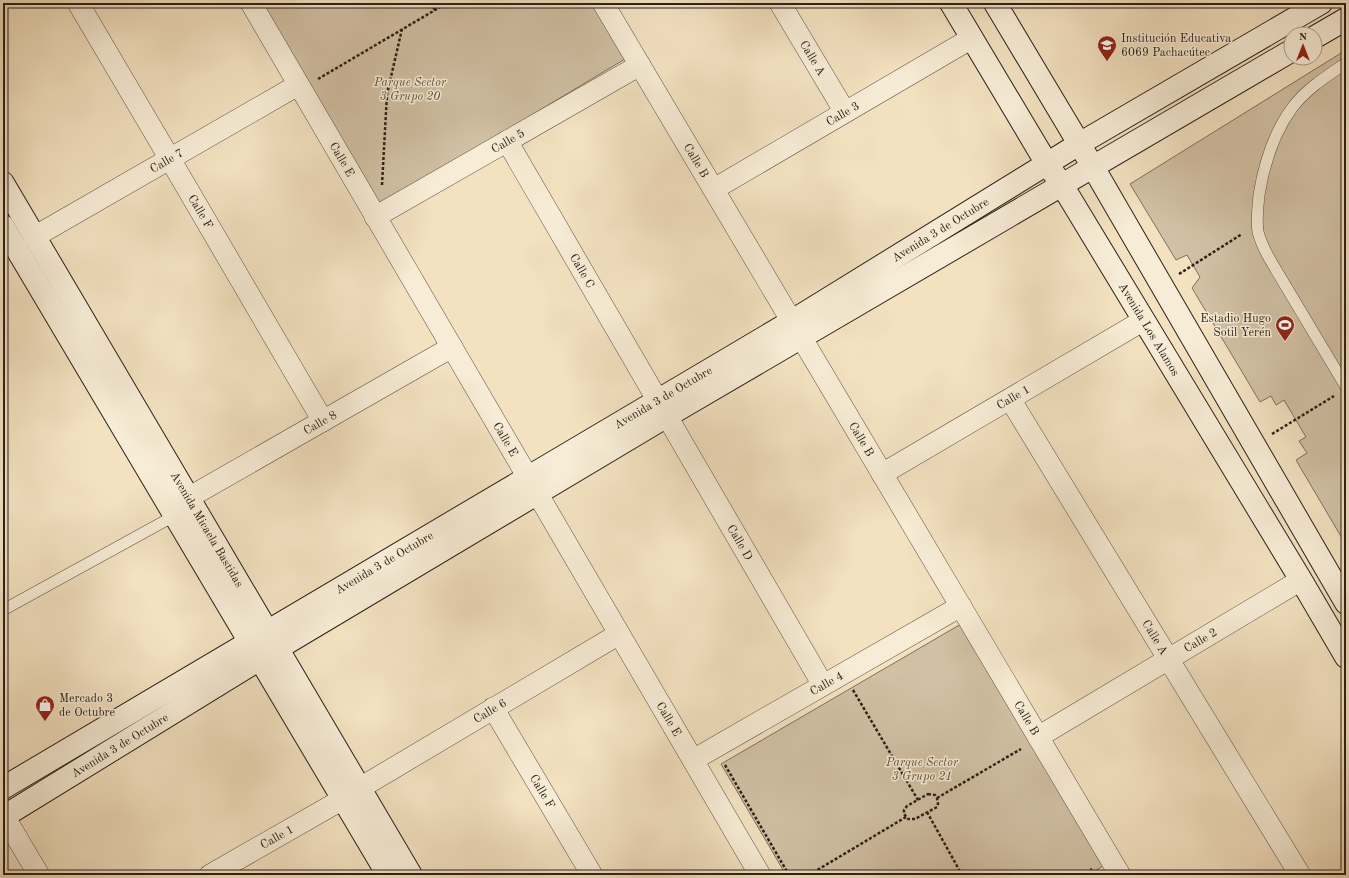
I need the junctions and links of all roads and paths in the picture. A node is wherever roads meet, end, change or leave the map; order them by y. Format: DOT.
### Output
graph roads {
  1 [pos="78,3"];
  2 [pos="250,3"];
  3 [pos="431,3"];
  4 [pos="447,3"];
  5 [pos="603,3"];
  6 [pos="780,3"];
  7 [pos="951,3"];
  8 [pos="995,3"];
  9 [pos="1321,3"];
  10 [pos="435,10"];
  11 [pos="1346,19"];
  12 [pos="402,29"];
  13 [pos="1323,32"];
  14 [pos="972,38"];
  15 [pos="1283,56"];
  16 [pos="1346,63"];
  17 [pos="640,65"];
  18 [pos="300,87"];
  19 [pos="845,112"];
  20 [pos="507,141"];
  21 [pos="1080,144"];
  22 [pos="170,159"];
  23 [pos="1047,164"];
  24 [pos="1093,167"];
  25 [pos="3,183"];
  26 [pos="1062,185"];
  27 [pos="382,186"];
  28 [pos="714,189"];
  29 [pos="376,217"];
  30 [pos="1258,224"];
  31 [pos="3,226"];
  32 [pos="34,237"];
  33 [pos="1194,265"];
  34 [pos="1144,320"];
  35 [pos="797,329"];
  36 [pos="452,348"];
  37 [pos="1343,390"];
  38 [pos="1010,399"];
  39 [pos="662,408"];
  40 [pos="323,421"];
  41 [pos="1254,444"];
  42 [pos="882,474"];
  43 [pos="532,486"];
  44 [pos="188,498"];
  45 [pos="174,516"];
  46 [pos="1301,580"];
  47 [pos="1346,603"];
  48 [pos="961,606"];
  49 [pos="3,610"];
  50 [pos="618,634"];
  51 [pos="264,646"];
  52 [pos="1346,657"];
  53 [pos="1169,659"];
  54 [pos="848,682"];
  55 [pos="823,685"];
  56 [pos="860,686"];
  57 [pos="846,694"];
  58 [pos="493,708"];
  59 [pos="1039,737"];
  60 [pos="693,760"];
  61 [pos="731,761"];
  62 [pos="3,788"];
  63 [pos="352,793"];
  64 [pos="937,798"];
  65 [pos="918,800"];
  66 [pos="927,812"];
  67 [pos="4,817"];
  68 [pos="906,817"];
  69 [pos="1110,872"];
  70 [pos="39,875"];
  71 [pos="212,875"];
  72 [pos="388,875"];
  73 [pos="411,875"];
  74 [pos="592,875"];
  75 [pos="760,875"];
  76 [pos="789,875"];
  77 [pos="809,875"];
  78 [pos="962,875"];
  79 [pos="1082,875"];
  80 [pos="1300,875"];
  1 -- 22 [label="street, Calle F"];
  2 -- 18 [label="street, Calle E"];
  3 -- 10 [label="path"];
  4 -- 10 [label="path"];
  5 -- 17 [label="street, Calle B"];
  6 -- 19 [label="street, Calle A"];
  7 -- 14 [label="street, Avenida Los Alamos"];
  8 -- 21 [label="street"];
  9 -- 21 [label="street, Avenida 3 de Octubre"];
  10 -- 12 [label="path"];
  11 -- 13 [label="street"];
  12 -- 18 [label="path"];
  12 -- 27 [label="path"];
  14 -- 19 [label="street, Calle 3"];
  14 -- 23 [label="street, Avenida Los Alamos"];
  15 -- 24 [label="street, Avenida 3 de Octubre"];
  16 -- 30 [label="lane"];
  17 -- 20 [label="street, Calle 5"];
  17 -- 28 [label="street, Calle B"];
  18 -- 22 [label="street, Calle 7"];
  18 -- 29 [label="street, Calle E"];
  19 -- 28 [label="street, Calle 3"];
  20 -- 29 [label="street, Calle 5"];
  20 -- 39 [label="street, Calle C"];
  21 -- 23 [label="street, Avenida 3 de Octubre"];
  21 -- 24 [label="street"];
  22 -- 32 [label="street, Calle 7"];
  22 -- 40 [label="street, Calle F"];
  23 -- 26 [label="street, Avenida Los Alamos"];
  23 -- 35 [label="street, Avenida 3 de Octubre"];
  24 -- 26 [label="street, Avenida 3 de Octubre"];
  24 -- 41 [label="street"];
  25 -- 32 [label="street, Avenida Micaela Bastidas"];
  26 -- 34 [label="street, Avenida Los Alamos"];
  26 -- 35 [label="street, Avenida 3 de Octubre"];
  28 -- 35 [label="street, Calle B"];
  29 -- 36 [label="street, Calle E"];
  30 -- 33 [label="path"];
  30 -- 37 [label="lane"];
  31 -- 45 [label="street, Avenida Micaela Bastidas"];
  32 -- 44 [label="street, Avenida Micaela Bastidas"];
  34 -- 38 [label="street, Calle 1"];
  34 -- 46 [label="street, Avenida Los Alamos"];
  35 -- 39 [label="street, Avenida 3 de Octubre"];
  35 -- 42 [label="street, Calle B"];
  36 -- 40 [label="street, Calle 8"];
  36 -- 43 [label="street, Calle E"];
  37 -- 41 [label="path"];
  38 -- 42 [label="street, Calle 1"];
  38 -- 53 [label="street, Calle A"];
  39 -- 43 [label="street, Avenida 3 de Octubre"];
  39 -- 55 [label="street, Calle D"];
  40 -- 44 [label="street, Calle 8"];
  41 -- 47 [label="street"];
  42 -- 48 [label="street, Calle B"];
  43 -- 50 [label="street, Calle E"];
  43 -- 51 [label="street, Avenida 3 de Octubre"];
  44 -- 51 [label="street, Avenida Micaela Bastidas"];
  45 -- 49 [label="lane"];
  45 -- 51 [label="street, Avenida Micaela Bastidas"];
  46 -- 52 [label="street, Avenida Los Alamos"];
  46 -- 53 [label="street, Calle 2"];
  48 -- 54 [label="street, Calle 4"];
  48 -- 59 [label="street, Calle B"];
  50 -- 58 [label="street, Calle 6"];
  50 -- 60 [label="street, Calle E"];
  51 -- 62 [label="street, Avenida 3 de Octubre"];
  51 -- 63 [label="street, Avenida Micaela Bastidas"];
  51 -- 67 [label="street, Avenida 3 de Octubre"];
  53 -- 59 [label="street, Calle 2"];
  53 -- 80 [label="street, Calle A"];
  54 -- 55 [label="street, Calle 4"];
  54 -- 56 [label="path"];
  54 -- 57 [label="path"];
  54 -- 65 [label="path"];
  55 -- 60 [label="street, Calle 4"];
  58 -- 63 [label="street, Calle 6"];
  58 -- 74 [label="street, Calle F"];
  59 -- 64 [label="path"];
  59 -- 69 [label="street, Calle B"];
  60 -- 75 [label="street, Calle E"];
  61 -- 76 [label="path"];
  63 -- 71 [label="street, Calle 1"];
  63 -- 72 [label="street, Avenida Micaela Bastidas"];
  63 -- 73 [label="street, Avenida Micaela Bastidas"];
  64 -- 65 [label="path"];
  64 -- 66 [label="path"];
  65 -- 68 [label="path"];
  66 -- 68 [label="path"];
  66 -- 78 [label="path"];
  67 -- 70 [label="street"];
  68 -- 77 [label="path"];
  69 -- 79 [label="path"];
}
